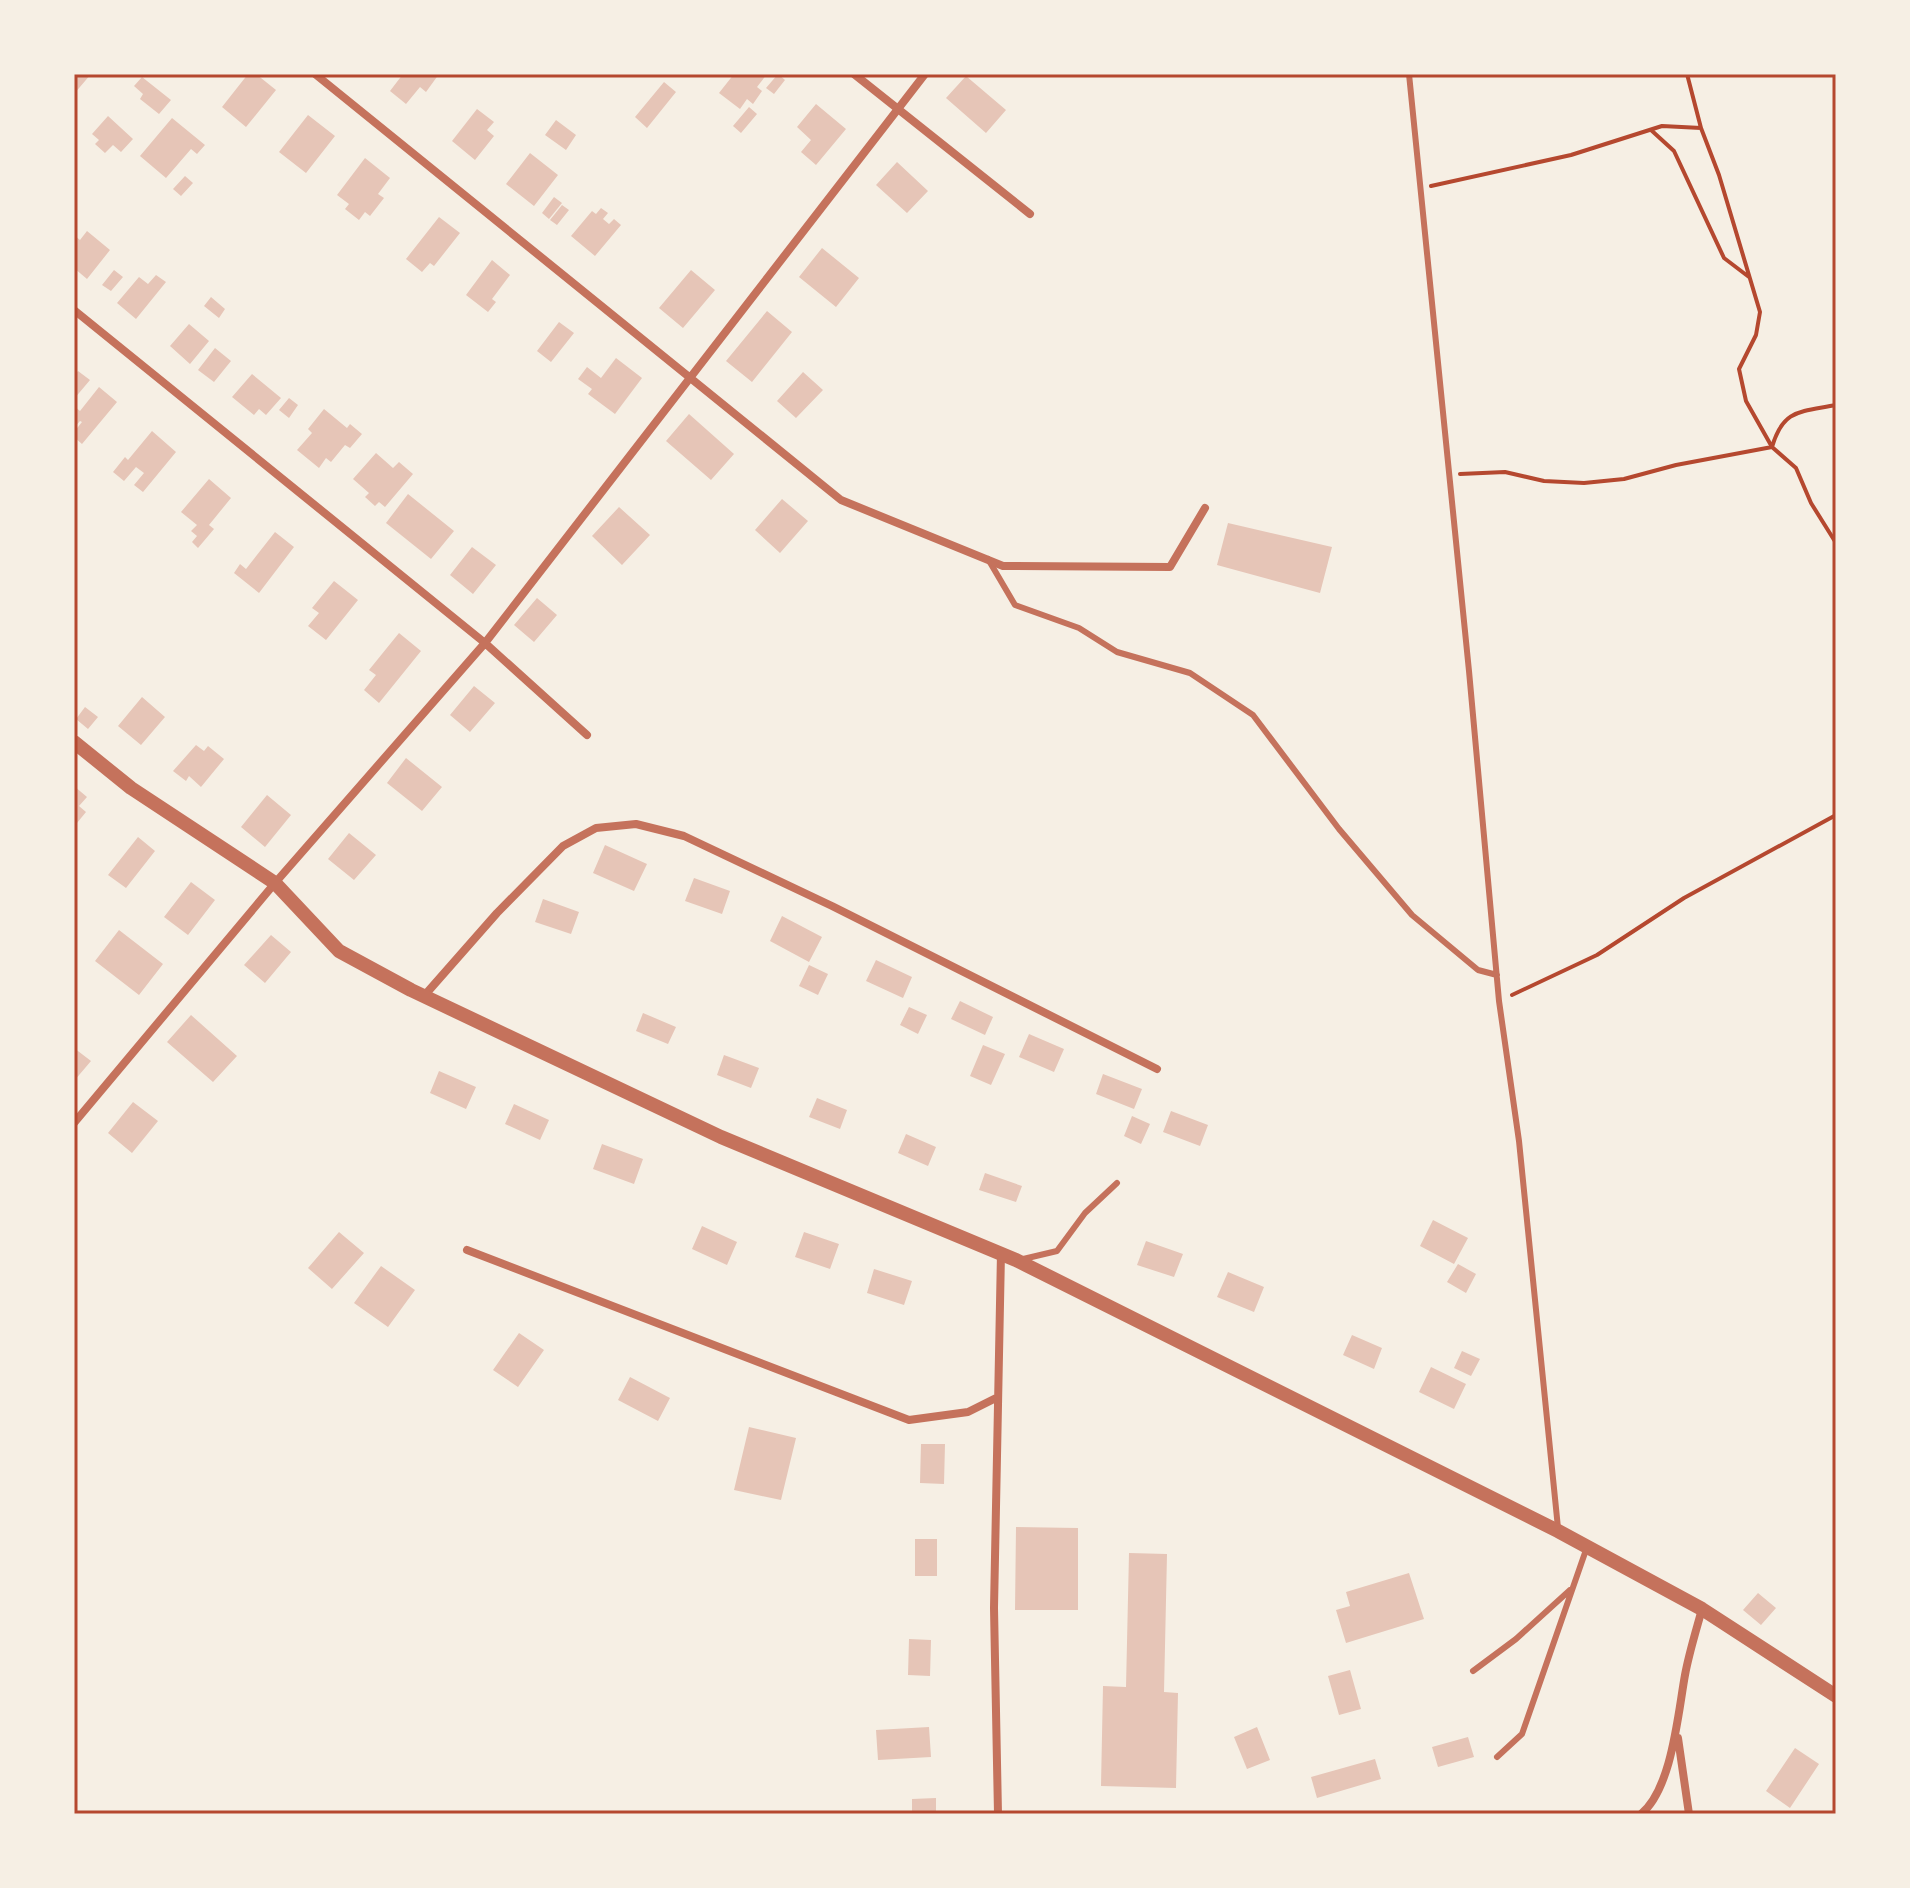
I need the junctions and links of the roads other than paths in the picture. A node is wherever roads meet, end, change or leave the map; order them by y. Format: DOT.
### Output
graph roads {
  1 [pos="315,74"];
  2 [pos="854,74"];
  3 [pos="925,74"];
  4 [pos="1409,74"];
  5 [pos="896,108"];
  6 [pos="1030,214"];
  7 [pos="74,310"];
  8 [pos="688,379"];
  9 [pos="1205,508"];
  10 [pos="988,559"];
  11 [pos="485,643"];
  12 [pos="587,735"];
  13 [pos="74,742"];
  14 [pos="275,883"];
  15 [pos="1497,975"];
  16 [pos="424,996"];
  17 [pos="1157,1069"];
  18 [pos="74,1123"];
  19 [pos="1117,1183"];
  20 [pos="467,1250"];
  21 [pos="1001,1253"];
  22 [pos="1016,1260"];
  23 [pos="998,1397"];
  24 [pos="1558,1531"];
  25 [pos="1587,1547"];
  26 [pos="1573,1588"];
  27 [pos="1702,1609"];
  28 [pos="1473,1671"];
  29 [pos="1836,1696"];
  30 [pos="1677,1733"];
  31 [pos="1497,1757"];
  32 [pos="998,1814"];
  33 [pos="1641,1814"];
  34 [pos="1689,1814"];
  1 -- 8 [label="street"];
  2 -- 5 [label="street"];
  3 -- 5 [label="street"];
  4 -- 15 [label="lane"];
  5 -- 6 [label="street"];
  5 -- 8 [label="street"];
  7 -- 11 [label="street"];
  8 -- 10 [label="street"];
  8 -- 11 [label="street"];
  9 -- 10 [label="street"];
  10 -- 15 [label="lane"];
  11 -- 12 [label="street"];
  11 -- 14 [label="street"];
  13 -- 14 [label="street"];
  14 -- 16 [label="street"];
  14 -- 18 [label="street"];
  15 -- 24 [label="lane"];
  16 -- 17 [label="street"];
  16 -- 21 [label="street"];
  19 -- 22 [label="lane"];
  20 -- 23 [label="street"];
  21 -- 22 [label="street"];
  21 -- 23 [label="street"];
  22 -- 24 [label="street"];
  23 -- 32 [label="street"];
  24 -- 25 [label="street"];
  25 -- 26 [label="lane"];
  25 -- 27 [label="street"];
  26 -- 28 [label="lane"];
  26 -- 31 [label="lane"];
  27 -- 29 [label="street"];
  27 -- 30 [label="street"];
  30 -- 33 [label="street"];
  30 -- 34 [label="street"];
}
